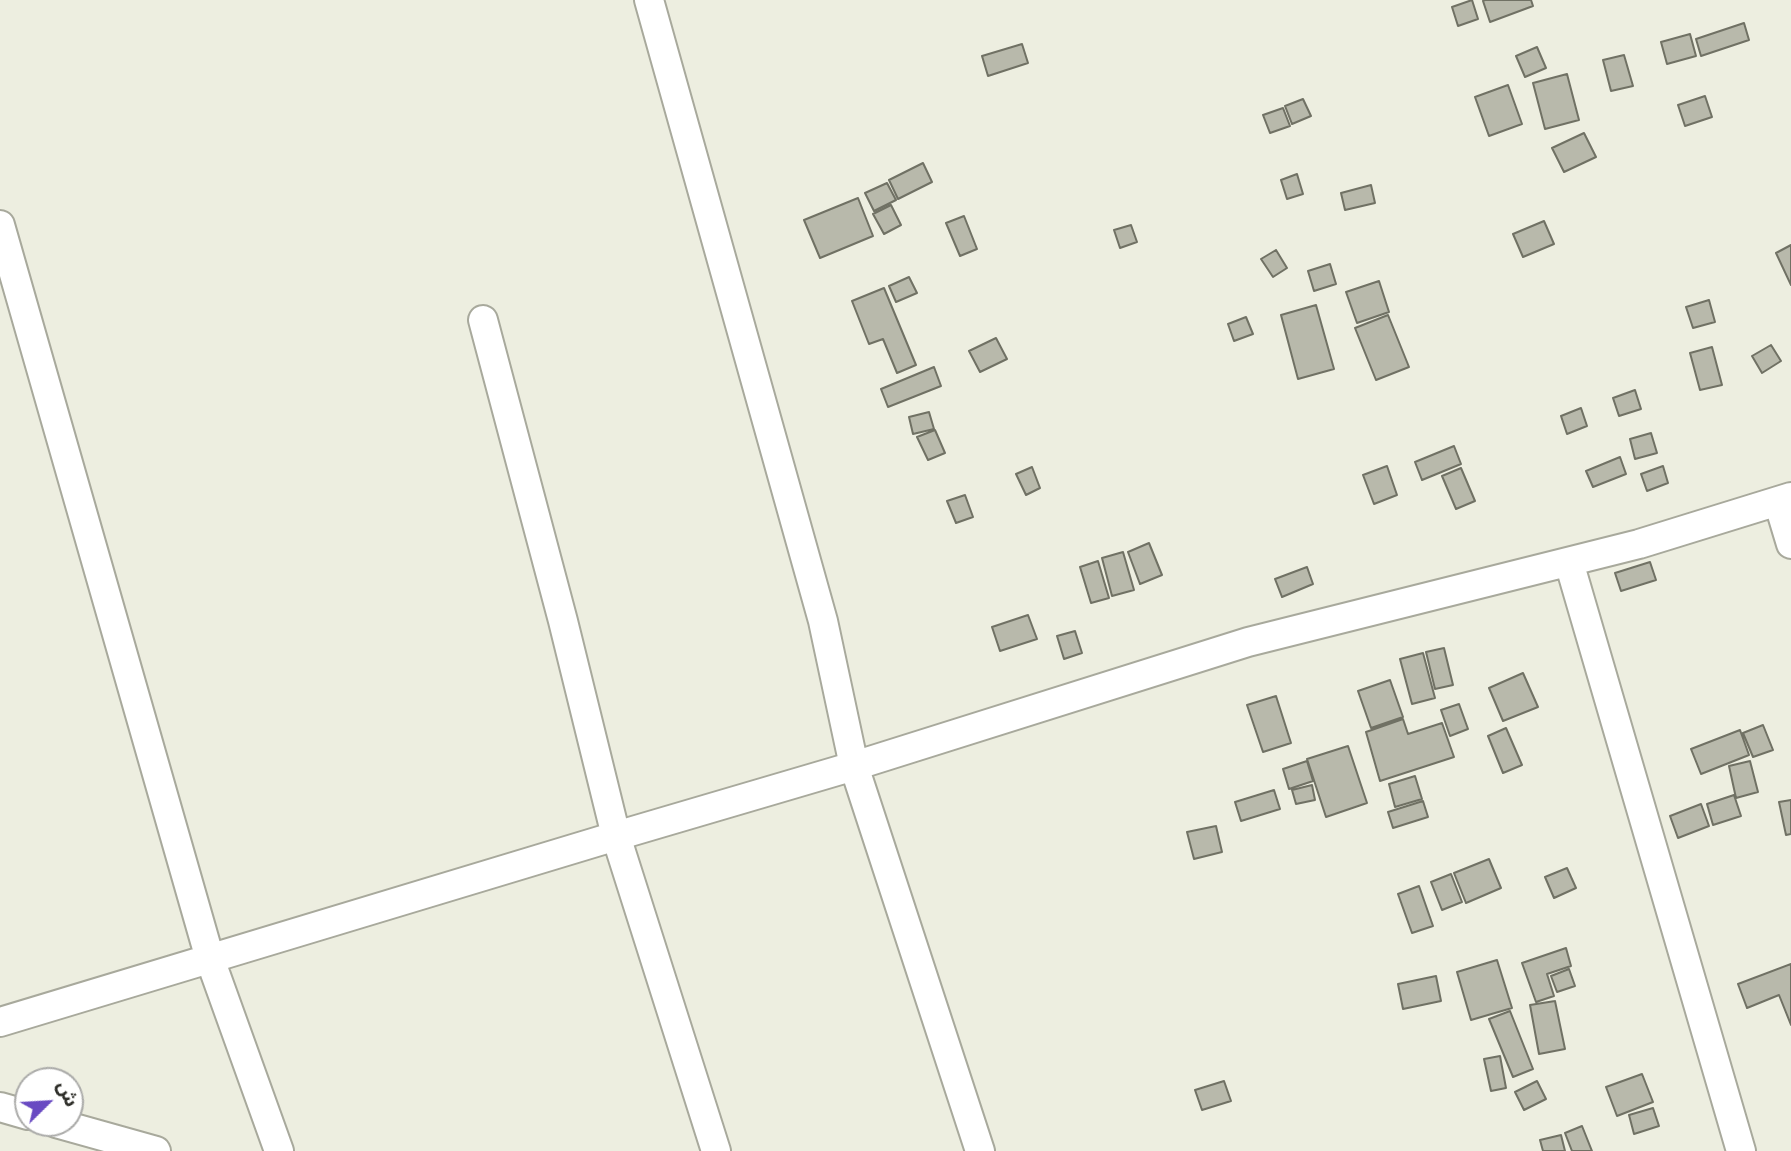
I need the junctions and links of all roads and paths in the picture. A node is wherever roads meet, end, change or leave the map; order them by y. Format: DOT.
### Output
graph roads {
  1 [pos="649,0"];
  2 [pos="0,225"];
  3 [pos="483,320"];
  4 [pos="1784,499"];
  5 [pos="1791,544"];
  6 [pos="1569,562"];
  7 [pos="854,766"];
  8 [pos="616,836"];
  9 [pos="209,959"];
  10 [pos="0,1022"];
  11 [pos="84,1131"];
  12 [pos="156,1151"];
  13 [pos="279,1151"];
  14 [pos="716,1151"];
  15 [pos="980,1151"];
  16 [pos="1741,1151"];
  1 -- 7 [label="street"];
  2 -- 9 [label="street"];
  3 -- 8 [label="street"];
  4 -- 5 [label="street"];
  4 -- 6 [label="street"];
  6 -- 7 [label="street"];
  6 -- 16 [label="street"];
  7 -- 8 [label="street"];
  7 -- 15 [label="street"];
  8 -- 9 [label="street"];
  8 -- 14 [label="street"];
  9 -- 10 [label="street"];
  9 -- 13 [label="street"];
  11 -- 12 [label="street"];
}
